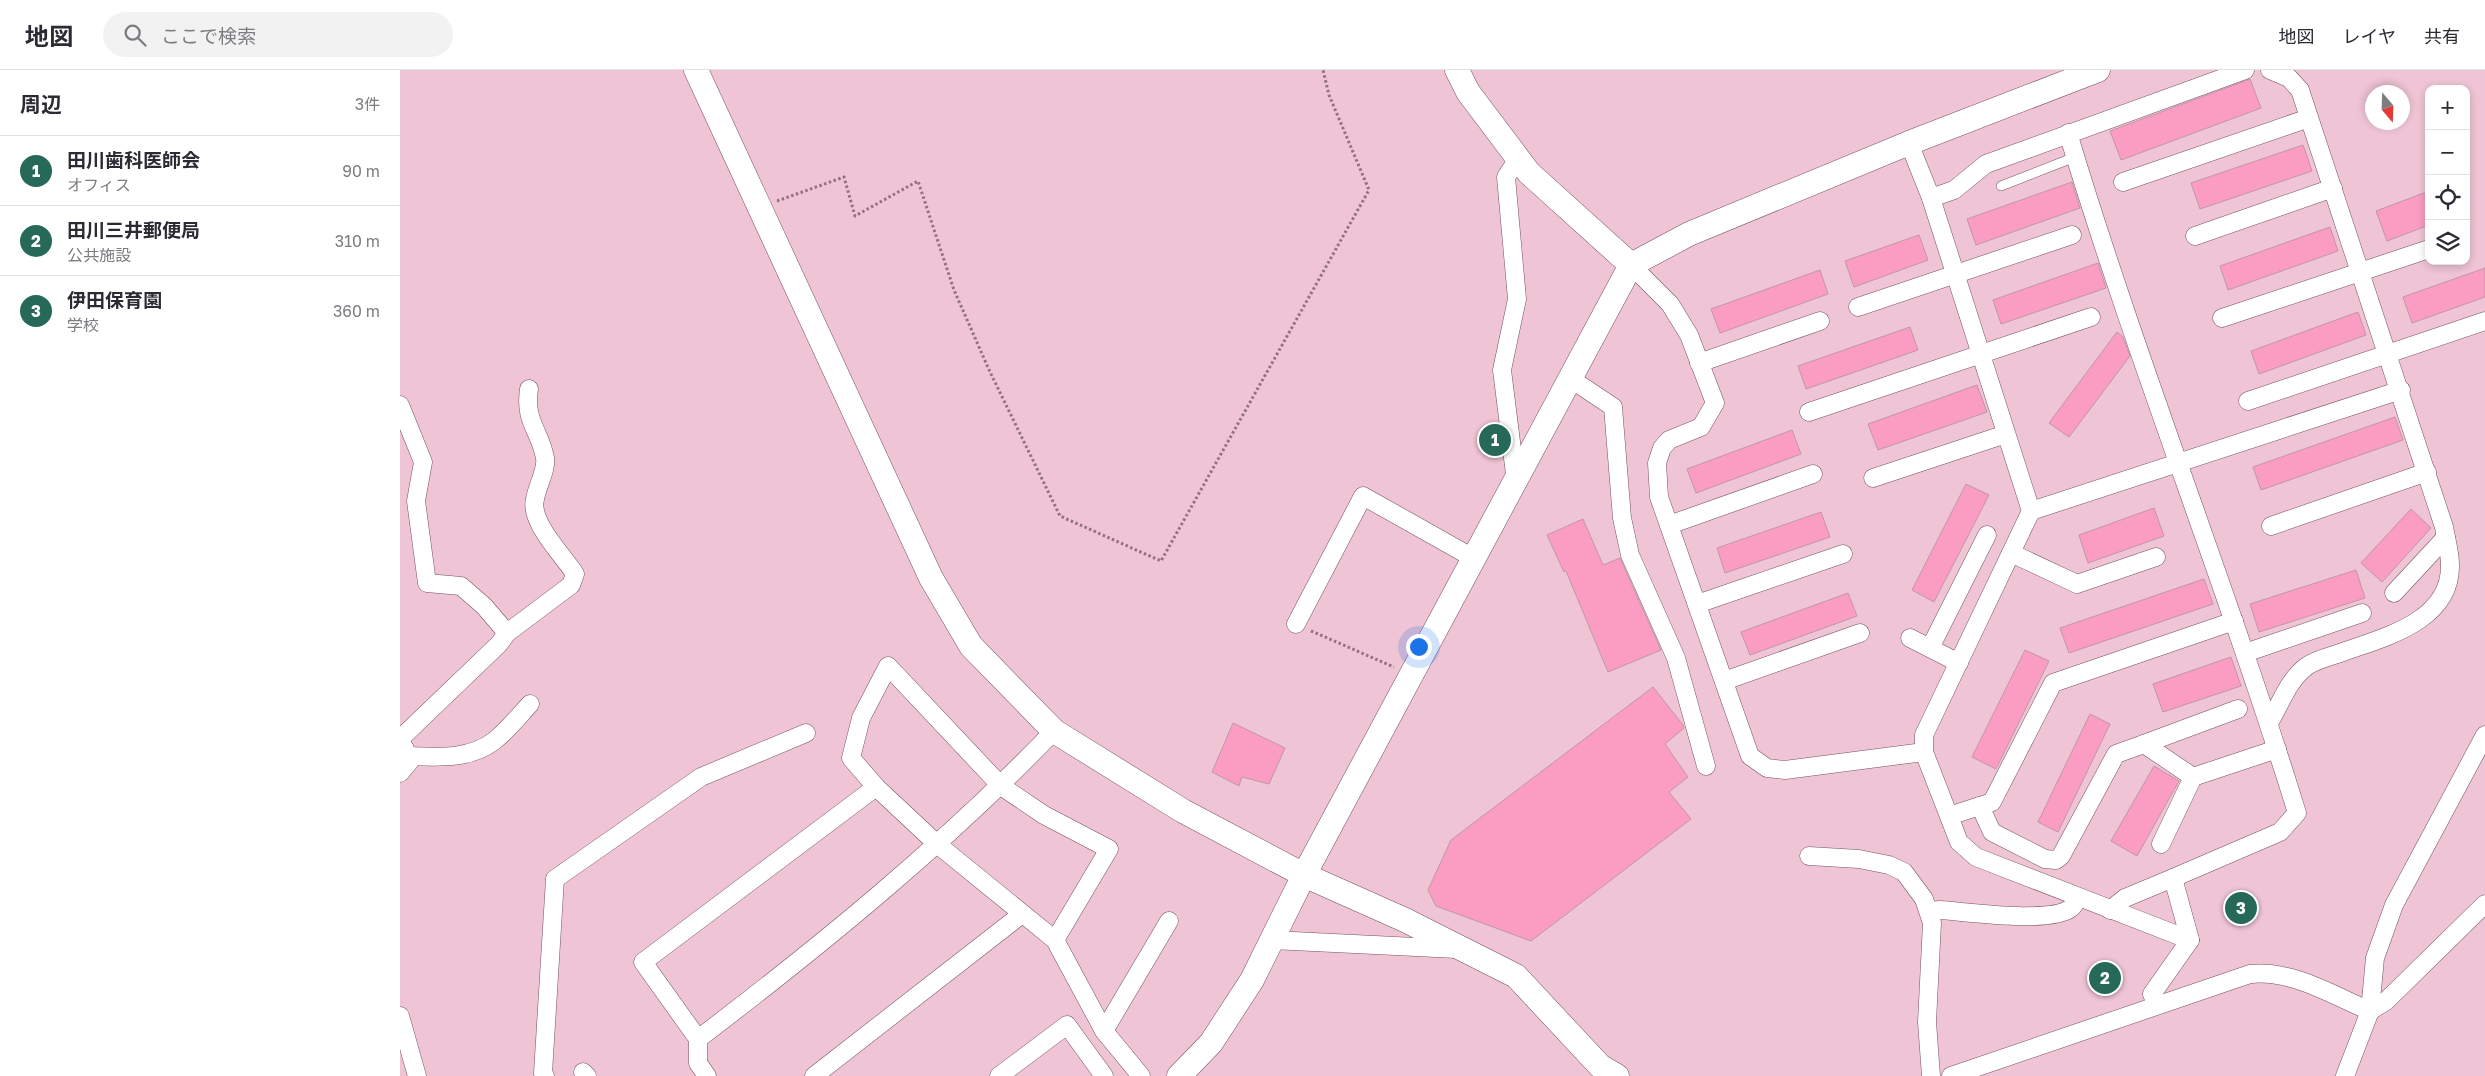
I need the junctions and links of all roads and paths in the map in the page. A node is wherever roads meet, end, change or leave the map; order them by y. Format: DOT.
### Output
graph roads {
  1 [pos="696,70"];
  2 [pos="1322,70"];
  3 [pos="1457,70"];
  4 [pos="2098,70"];
  5 [pos="2245,70"];
  6 [pos="2270,70"];
  7 [pos="2310,118"];
  8 [pos="2068,133"];
  9 [pos="1909,143"];
  10 [pos="2075,156"];
  11 [pos="1518,158"];
  12 [pos="2123,182"];
  13 [pos="2001,186"];
  14 [pos="2333,188"];
  15 [pos="1931,198"];
  16 [pos="770,203"];
  17 [pos="2072,236"];
  18 [pos="2195,236"];
  19 [pos="2425,250"];
  20 [pos="1631,265"];
  21 [pos="2361,272"];
  22 [pos="1956,274"];
  23 [pos="1858,307"];
  24 [pos="2091,317"];
  25 [pos="2222,318"];
  26 [pos="1820,321"];
  27 [pos="2485,321"];
  28 [pos="1981,354"];
  29 [pos="2388,354"];
  30 [pos="1700,363"];
  31 [pos="1571,379"];
  32 [pos="529,389"];
  33 [pos="2400,390"];
  34 [pos="2248,402"];
  35 [pos="400,405"];
  36 [pos="1809,412"];
  37 [pos="2006,434"];
  38 [pos="2178,462"];
  39 [pos="2427,472"];
  40 [pos="1813,474"];
  41 [pos="1873,478"];
  42 [pos="1516,482"];
  43 [pos="2031,511"];
  44 [pos="1669,525"];
  45 [pos="2271,526"];
  46 [pos="1987,535"];
  47 [pos="2446,537"];
  48 [pos="2011,553"];
  49 [pos="1843,554"];
  50 [pos="2156,558"];
  51 [pos="1475,559"];
  52 [pos="2394,593"];
  53 [pos="1697,604"];
  54 [pos="2362,613"];
  55 [pos="2234,621"];
  56 [pos="1296,624"];
  57 [pos="506,633"];
  58 [pos="1860,634"];
  59 [pos="1910,638"];
  60 [pos="1930,648"];
  61 [pos="2245,653"];
  62 [pos="1958,663"];
  63 [pos="1412,675"];
  64 [pos="1724,681"];
  65 [pos="530,704"];
  66 [pos="2238,710"];
  67 [pos="2270,723"];
  68 [pos="1054,731"];
  69 [pos="806,733"];
  70 [pos="2485,735"];
  71 [pos="400,739"];
  72 [pos="2144,744"];
  73 [pos="2277,748"];
  74 [pos="1924,752"];
  75 [pos="408,756"];
  76 [pos="1706,766"];
  77 [pos="400,773"];
  78 [pos="2193,777"];
  79 [pos="1000,786"];
  80 [pos="876,787"];
  81 [pos="1980,806"];
  82 [pos="1949,816"];
  83 [pos="938,844"];
  84 [pos="2161,844"];
  85 [pos="1809,856"];
  86 [pos="1304,875"];
  87 [pos="2173,878"];
  88 [pos="2078,898"];
  89 [pos="2485,904"];
  90 [pos="2110,910"];
  91 [pos="1930,911"];
  92 [pos="1022,914"];
  93 [pos="2478,920"];
  94 [pos="1168,921"];
  95 [pos="1056,940"];
  96 [pos="1272,940"];
  97 [pos="2190,940"];
  98 [pos="1463,949"];
  99 [pos="2157,1005"];
  100 [pos="2370,1011"];
  101 [pos="400,1016"];
  102 [pos="1104,1031"];
  103 [pos="698,1039"];
  104 [pos="417,1076"];
  105 [pos="545,1076"];
  106 [pos="708,1076"];
  107 [pos="814,1076"];
  108 [pos="999,1076"];
  109 [pos="1104,1076"];
  110 [pos="1142,1076"];
  111 [pos="1179,1076"];
  112 [pos="1617,1076"];
  113 [pos="1930,1076"];
  114 [pos="1951,1076"];
  115 [pos="2345,1076"];
  1 -- 68 [label="street"];
  2 -- 16 [label="path"];
  3 -- 11 [label="street"];
  4 -- 9 [label="street"];
  5 -- 8 [label="street"];
  6 -- 7 [label="street"];
  7 -- 12 [label="street"];
  7 -- 14 [label="street"];
  8 -- 10 [label="street"];
  8 -- 15 [label="street"];
  9 -- 15 [label="street"];
  9 -- 20 [label="street"];
  10 -- 13 [label="lane"];
  10 -- 38 [label="street"];
  11 -- 20 [label="street"];
  11 -- 42 [label="street"];
  14 -- 18 [label="street"];
  14 -- 21 [label="street"];
  15 -- 22 [label="street"];
  17 -- 22 [label="street"];
  19 -- 21 [label="street"];
  20 -- 30 [label="street"];
  20 -- 31 [label="street"];
  21 -- 25 [label="street"];
  21 -- 29 [label="street"];
  22 -- 23 [label="street"];
  22 -- 28 [label="street"];
  24 -- 28 [label="street"];
  26 -- 30 [label="street"];
  27 -- 29 [label="street"];
  28 -- 36 [label="street"];
  28 -- 37 [label="street"];
  29 -- 33 [label="street"];
  29 -- 34 [label="street"];
  30 -- 44 [label="street"];
  31 -- 42 [label="street"];
  31 -- 76 [label="street"];
  32 -- 57 [label="street"];
  33 -- 38 [label="street"];
  33 -- 39 [label="street"];
  35 -- 57 [label="street"];
  37 -- 41 [label="street"];
  37 -- 43 [label="street"];
  38 -- 43 [label="street"];
  38 -- 55 [label="street"];
  39 -- 45 [label="street"];
  39 -- 47 [label="street"];
  40 -- 44 [label="street"];
  42 -- 51 [label="street"];
  43 -- 48 [label="street"];
  44 -- 53 [label="street"];
  46 -- 60 [label="street"];
  47 -- 52 [label="street"];
  47 -- 67 [label="street"];
  48 -- 50 [label="street"];
  48 -- 62 [label="street"];
  49 -- 53 [label="street"];
  51 -- 56 [label="street"];
  51 -- 63 [label="street"];
  53 -- 64 [label="street"];
  54 -- 61 [label="street"];
  55 -- 61 [label="street"];
  55 -- 81 [label="street"];
  56 -- 63 [label="path"];
  57 -- 71 [label="street"];
  58 -- 64 [label="street"];
  59 -- 60 [label="street"];
  60 -- 62 [label="street"];
  61 -- 67 [label="street"];
  62 -- 74 [label="street"];
  63 -- 86 [label="street"];
  64 -- 74 [label="street"];
  65 -- 75 [label="street"];
  66 -- 72 [label="street"];
  67 -- 73 [label="street"];
  68 -- 79 [label="street"];
  68 -- 86 [label="street"];
  69 -- 105 [label="street"];
  70 -- 100 [label="street"];
  71 -- 75 [label="street"];
  72 -- 78 [label="street"];
  72 -- 81 [label="street"];
  73 -- 78 [label="street"];
  73 -- 87 [label="street"];
  74 -- 82 [label="street"];
  75 -- 77 [label="street"];
  78 -- 84 [label="street"];
  79 -- 80 [label="street"];
  79 -- 83 [label="street"];
  79 -- 95 [label="street"];
  80 -- 83 [label="street"];
  80 -- 103 [label="street"];
  81 -- 82 [label="street"];
  82 -- 88 [label="street"];
  83 -- 92 [label="street"];
  83 -- 103 [label="street"];
  85 -- 91 [label="street"];
  86 -- 96 [label="street"];
  86 -- 98 [label="street"];
  87 -- 90 [label="street"];
  87 -- 97 [label="street"];
  88 -- 90 [label="street"];
  88 -- 91 [label="street"];
  89 -- 93 [label="street"];
  90 -- 97 [label="street"];
  91 -- 113 [label="street"];
  92 -- 95 [label="street"];
  92 -- 107 [label="street"];
  93 -- 100 [label="street"];
  94 -- 102 [label="street"];
  95 -- 102 [label="street"];
  96 -- 98 [label="street"];
  96 -- 111 [label="street"];
  97 -- 99 [label="street"];
  98 -- 112 [label="street"];
  99 -- 100 [label="street"];
  99 -- 114 [label="street"];
  100 -- 115 [label="street"];
  101 -- 104 [label="street"];
  102 -- 110 [label="street"];
  103 -- 106 [label="street"];
  108 -- 109 [label="street"];
}
